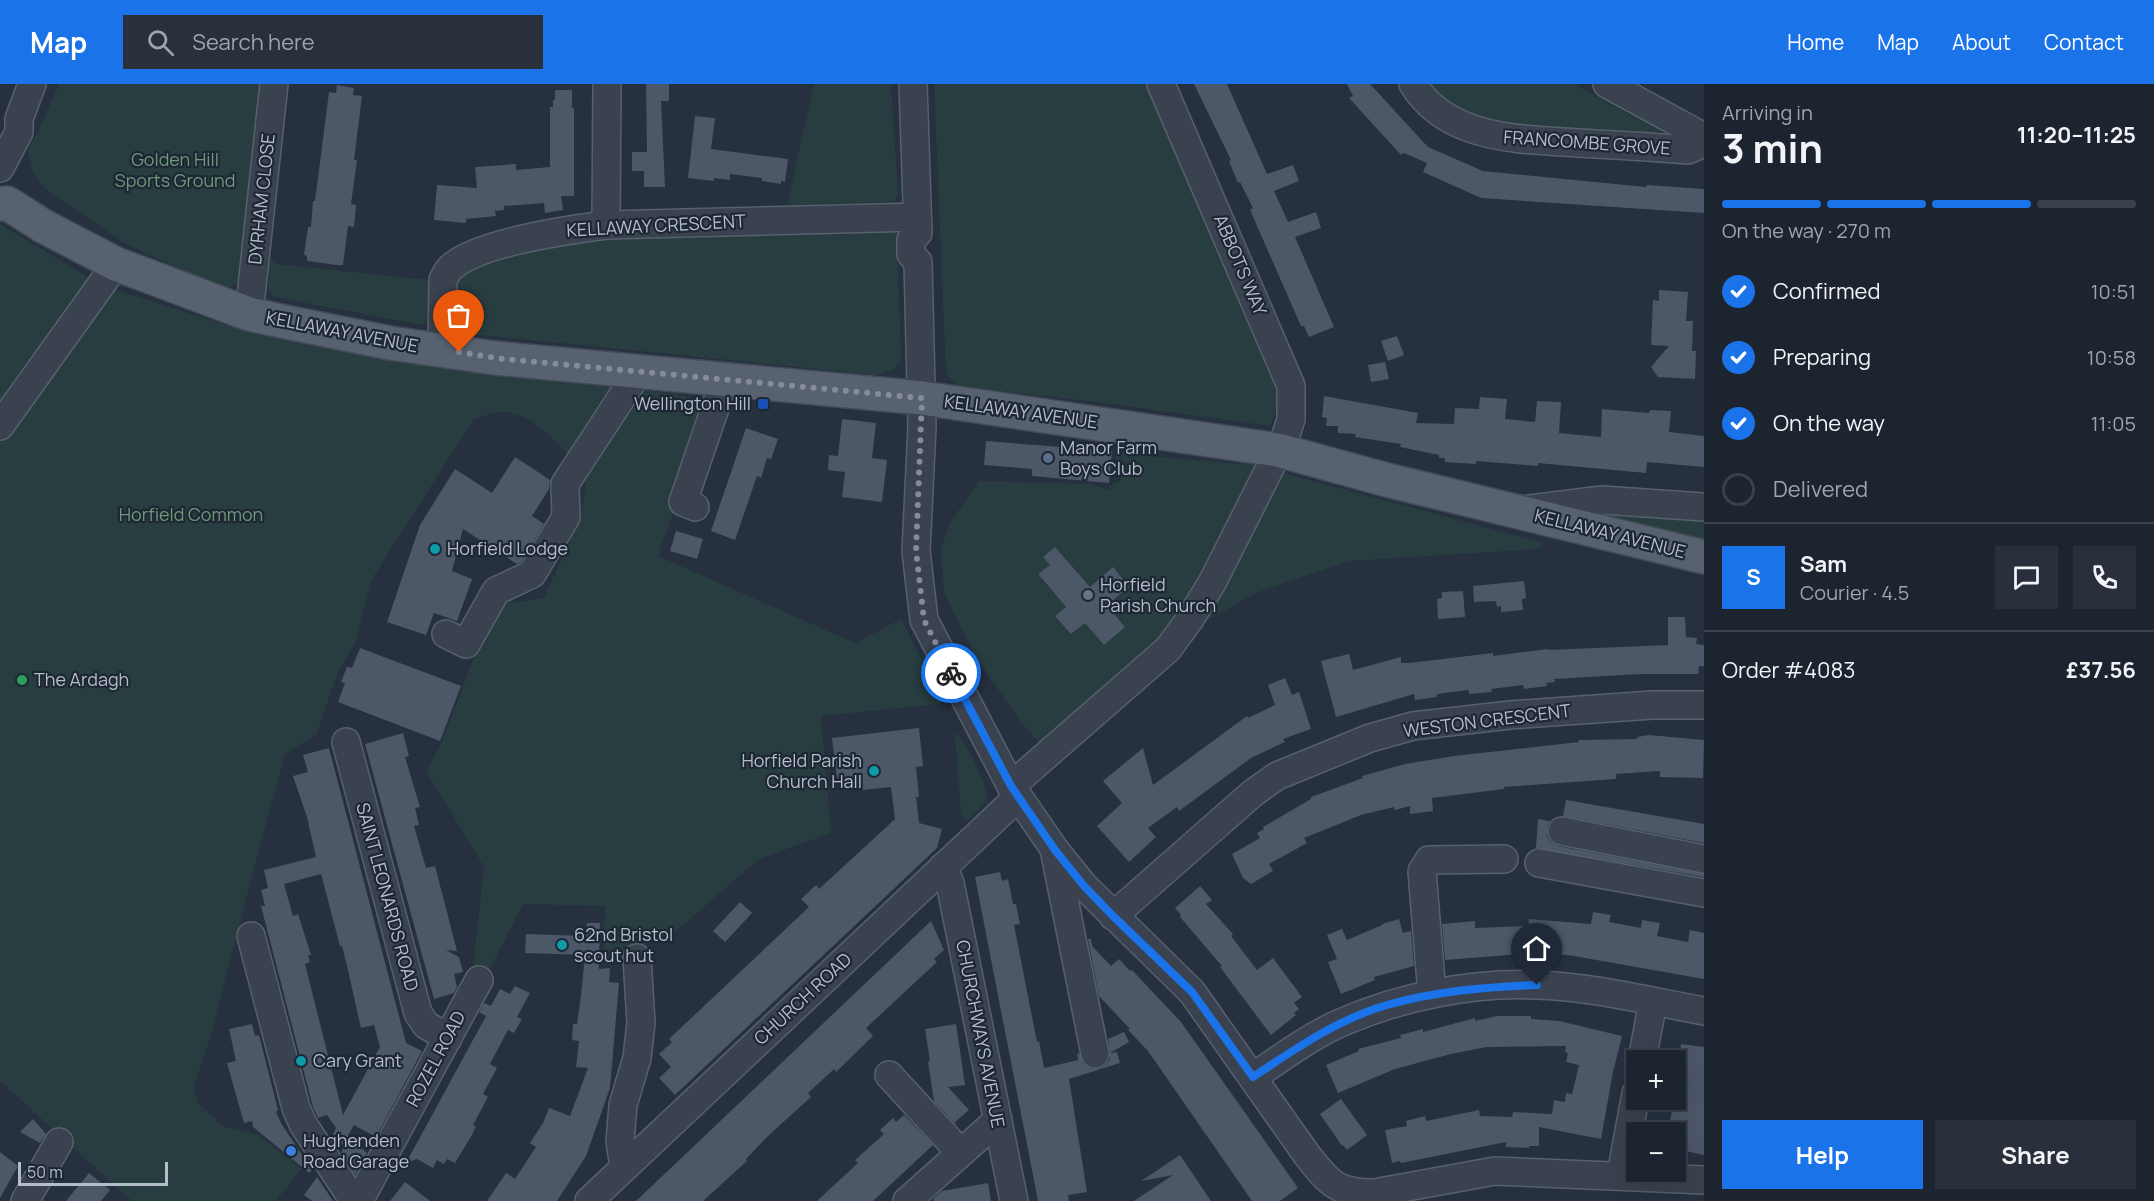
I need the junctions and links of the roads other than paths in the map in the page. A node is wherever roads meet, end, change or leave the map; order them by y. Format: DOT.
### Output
graph roads {
  1 [pos="32,84"];
  2 [pos="274,84"];
  3 [pos="607,84"];
  4 [pos="913,84"];
  5 [pos="1161,84"];
  6 [pos="1413,84"];
  7 [pos="1607,84"];
  8 [pos="9,125"];
  9 [pos="1704,139"];
  10 [pos="0,168"];
  11 [pos="4,204"];
  12 [pos="606,225"];
  13 [pos="917,225"];
  14 [pos="116,264"];
  15 [pos="249,314"];
  16 [pos="441,350"];
  17 [pos="639,371"];
  18 [pos="725,379"];
  19 [pos="922,398"];
  20 [pos="0,426"];
  21 [pos="1278,450"];
  22 [pos="695,507"];
  23 [pos="1704,507"];
  24 [pos="1516,510"];
  25 [pos="1704,557"];
  26 [pos="446,634"];
  27 [pos="1704,705"];
  28 [pos="346,742"];
  29 [pos="1014,792"];
  30 [pos="1562,831"];
  31 [pos="1055,850"];
  32 [pos="1504,859"];
  33 [pos="1704,859"];
  34 [pos="1539,863"];
  35 [pos="943,867"];
  36 [pos="1704,893"];
  37 [pos="1113,916"];
  38 [pos="251,936"];
  39 [pos="637,958"];
  40 [pos="479,980"];
  41 [pos="1432,994"];
  42 [pos="1653,1002"];
  43 [pos="1704,1011"];
  44 [pos="448,1038"];
  45 [pos="1644,1050"];
  46 [pos="1095,1054"];
  47 [pos="889,1075"];
  48 [pos="1253,1077"];
  49 [pos="1633,1110"];
  50 [pos="998,1120"];
  51 [pos="59,1142"];
  52 [pos="960,1152"];
  53 [pos="624,1167"];
  54 [pos="1622,1175"];
  55 [pos="1704,1180"];
  56 [pos="1337,1194"];
  57 [pos="24,1201"];
  58 [pos="354,1201"];
  59 [pos="359,1201"];
  60 [pos="589,1201"];
  61 [pos="907,1201"];
  62 [pos="1014,1201"];
  1 -- 8 [label="street"];
  2 -- 15 [label="street, DYRHAM CLOSE"];
  3 -- 12 [label="street"];
  4 -- 13 [label="street"];
  5 -- 21 [label="street, ABBOTS WAY"];
  6 -- 9 [label="street, FRANCOMBE GROVE"];
  7 -- 9 [label="street"];
  8 -- 10 [label="street"];
  11 -- 14 [label="main road, KELLAWAY AVENUE"];
  12 -- 13 [label="street, KELLAWAY CRESCENT"];
  12 -- 16 [label="street, KELLAWAY CRESCENT"];
  13 -- 19 [label="street"];
  14 -- 15 [label="main road, KELLAWAY AVENUE"];
  14 -- 20 [label="street"];
  15 -- 16 [label="main road, KELLAWAY AVENUE"];
  16 -- 17 [label="main road, KELLAWAY AVENUE"];
  17 -- 18 [label="main road, KELLAWAY AVENUE"];
  17 -- 26 [label="street"];
  18 -- 19 [label="main road, KELLAWAY AVENUE"];
  18 -- 22 [label="street"];
  19 -- 21 [label="main road, KELLAWAY AVENUE"];
  19 -- 29 [label="street"];
  21 -- 24 [label="main road, KELLAWAY AVENUE"];
  21 -- 29 [label="street, ABBOTS WAY"];
  23 -- 24 [label="street, KELLAWAY AVENUE"];
  24 -- 25 [label="main road, KELLAWAY AVENUE"];
  27 -- 37 [label="street, WESTON CRESCENT"];
  28 -- 44 [label="street, SAINT LEONARDS ROAD"];
  29 -- 31 [label="street"];
  29 -- 35 [label="street, CHURCH ROAD"];
  30 -- 33 [label="street"];
  31 -- 37 [label="street"];
  31 -- 46 [label="street"];
  32 -- 41 [label="street"];
  34 -- 36 [label="street"];
  35 -- 50 [label="street, CHURCHWAYS AVENUE"];
  35 -- 53 [label="street, CHURCH ROAD"];
  37 -- 48 [label="street"];
  38 -- 58 [label="street"];
  39 -- 53 [label="street"];
  40 -- 44 [label="street, ROZEL ROAD"];
  41 -- 42 [label="street"];
  41 -- 48 [label="street"];
  42 -- 43 [label="street"];
  42 -- 45 [label="street"];
  44 -- 59 [label="street, ROZEL ROAD"];
  47 -- 52 [label="street"];
  48 -- 56 [label="street"];
  49 -- 54 [label="street"];
  50 -- 52 [label="street"];
  50 -- 62 [label="street, CHURCHWAYS AVENUE"];
  51 -- 57 [label="street"];
  52 -- 61 [label="street"];
  53 -- 60 [label="street, CHURCH ROAD"];
  54 -- 55 [label="street"];
  54 -- 56 [label="street"];
}
